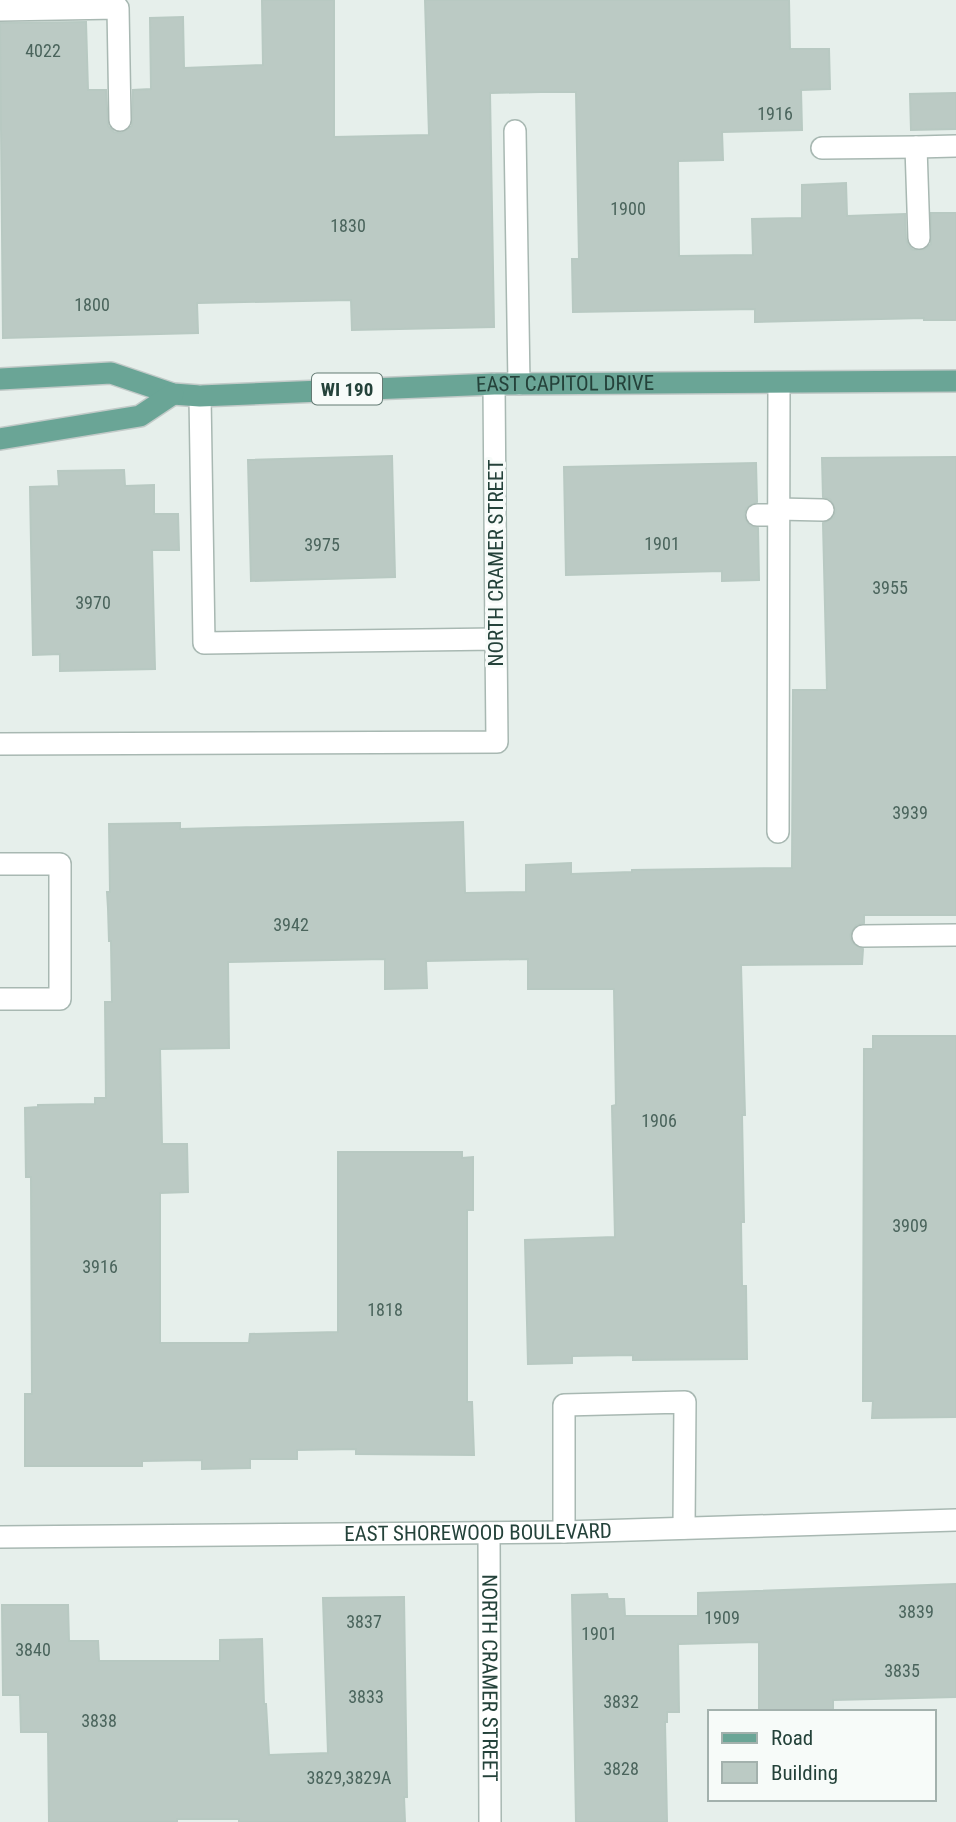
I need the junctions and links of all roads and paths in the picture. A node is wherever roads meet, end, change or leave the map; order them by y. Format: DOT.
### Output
graph roads {
  1 [pos="0,10"];
  2 [pos="120,120"];
  3 [pos="515,131"];
  4 [pos="956,146"];
  5 [pos="916,147"];
  6 [pos="822,148"];
  7 [pos="919,238"];
  8 [pos="0,379"];
  9 [pos="956,381"];
  10 [pos="779,383"];
  11 [pos="494,384"];
  12 [pos="519,384"];
  13 [pos="173,394"];
  14 [pos="200,396"];
  15 [pos="0,439"];
  16 [pos="823,510"];
  17 [pos="771,513"];
  18 [pos="496,639"];
  19 [pos="0,744"];
  20 [pos="778,832"];
  21 [pos="0,864"];
  22 [pos="956,935"];
  23 [pos="863,936"];
  24 [pos="0,999"];
  25 [pos="956,1520"];
  26 [pos="684,1528"];
  27 [pos="564,1532"];
  28 [pos="489,1533"];
  29 [pos="0,1536"];
  30 [pos="490,1822"];
  1 -- 2 [label="street"];
  3 -- 12 [label="street"];
  4 -- 5 [label="street"];
  5 -- 6 [label="street"];
  5 -- 7 [label="street"];
  8 -- 13 [label="main road, EAST CAPITOL DRIVE / WI 190"];
  9 -- 10 [label="main road, EAST CAPITOL DRIVE / WI 190"];
  10 -- 12 [label="main road, EAST CAPITOL DRIVE / WI 190"];
  10 -- 17 [label="street"];
  11 -- 12 [label="main road, EAST CAPITOL DRIVE / WI 190"];
  11 -- 14 [label="main road, EAST CAPITOL DRIVE / WI 190"];
  11 -- 18 [label="street, NORTH CRAMER STREET"];
  13 -- 14 [label="main road, EAST CAPITOL DRIVE / WI 190"];
  13 -- 15 [label="main road"];
  14 -- 18 [label="street"];
  16 -- 17 [label="street"];
  17 -- 20 [label="street"];
  18 -- 19 [label="street, NORTH CRAMER STREET"];
  21 -- 24 [label="street"];
  22 -- 23 [label="street"];
  25 -- 26 [label="street, EAST SHOREWOOD BOULEVARD"];
  26 -- 27 [label="street, EAST SHOREWOOD BOULEVARD"];
  26 -- 27 [label="street"];
  27 -- 28 [label="street, EAST SHOREWOOD BOULEVARD"];
  28 -- 29 [label="street, EAST SHOREWOOD BOULEVARD"];
  28 -- 30 [label="street, NORTH CRAMER STREET"];
}
